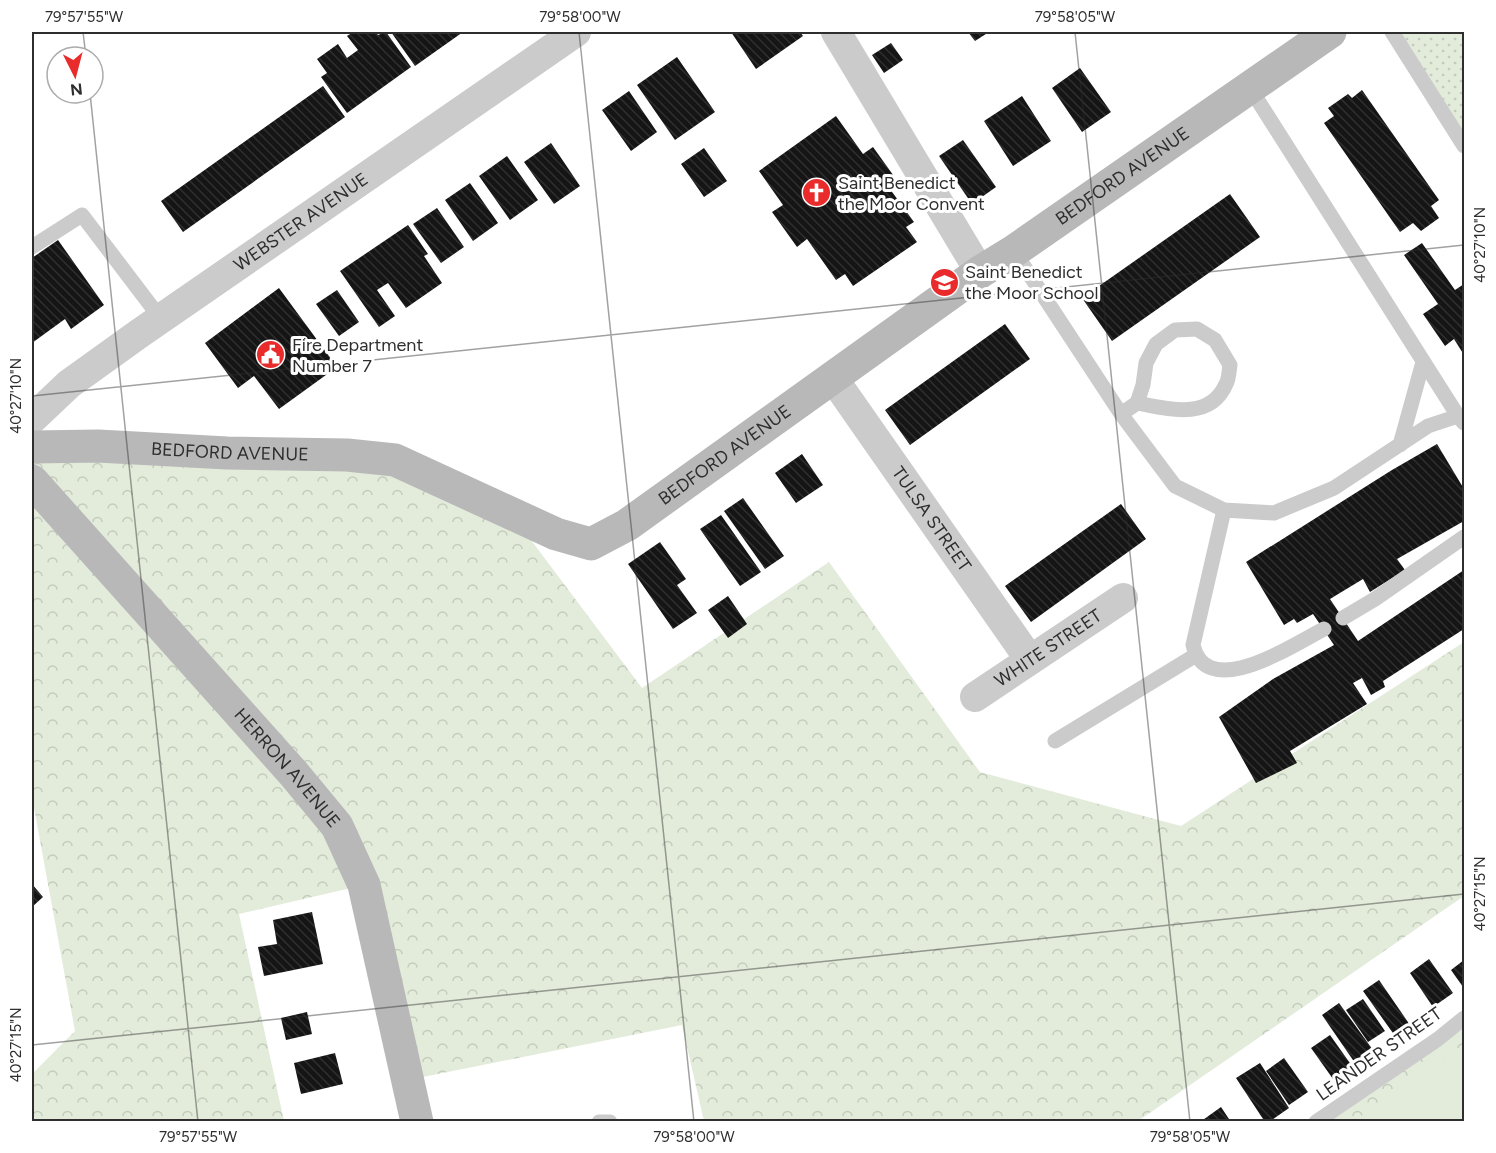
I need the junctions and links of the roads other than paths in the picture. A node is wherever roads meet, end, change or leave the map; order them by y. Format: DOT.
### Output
graph roads {
  1 [pos="576,32"];
  2 [pos="836,32"];
  3 [pos="1330,32"];
  4 [pos="1392,32"];
  5 [pos="1250,88"];
  6 [pos="1464,146"];
  7 [pos="32,247"];
  8 [pos="1014,251"];
  9 [pos="980,272"];
  10 [pos="161,319"];
  11 [pos="1423,362"];
  12 [pos="833,378"];
  13 [pos="1137,403"];
  14 [pos="1121,414"];
  15 [pos="32,419"];
  16 [pos="1461,420"];
  17 [pos="1400,444"];
  18 [pos="32,447"];
  19 [pos="32,481"];
  20 [pos="1224,510"];
  21 [pos="1464,537"];
  22 [pos="1123,597"];
  23 [pos="1343,618"];
  24 [pos="1324,629"];
  25 [pos="1196,655"];
  26 [pos="1030,660"];
  27 [pos="975,697"];
  28 [pos="1055,741"];
  29 [pos="1464,1018"];
  30 [pos="417,1122"];
  31 [pos="599,1122"];
  32 [pos="610,1122"];
  33 [pos="1316,1122"];
  1 -- 10 [label="street, WEBSTER AVENUE"];
  2 -- 9 [label="street"];
  3 -- 5 [label="street, BEDFORD AVENUE"];
  4 -- 6 [label="lane"];
  5 -- 8 [label="street, BEDFORD AVENUE"];
  5 -- 11 [label="lane"];
  7 -- 10 [label="lane"];
  8 -- 9 [label="street, BEDFORD AVENUE"];
  8 -- 14 [label="lane"];
  9 -- 12 [label="street, BEDFORD AVENUE"];
  10 -- 15 [label="street, WEBSTER AVENUE"];
  11 -- 16 [label="lane"];
  11 -- 17 [label="lane"];
  12 -- 18 [label="street, BEDFORD AVENUE"];
  12 -- 26 [label="street, TULSA STREET"];
  13 -- 13 [label="lane"];
  13 -- 14 [label="lane"];
  14 -- 20 [label="lane"];
  16 -- 17 [label="lane"];
  17 -- 20 [label="lane"];
  19 -- 30 [label="street, HERRON AVENUE"];
  20 -- 25 [label="lane"];
  21 -- 23 [label="lane"];
  22 -- 26 [label="street, WHITE STREET"];
  24 -- 25 [label="lane"];
  25 -- 28 [label="lane"];
  26 -- 27 [label="street, WHITE STREET"];
  29 -- 33 [label="lane, LEANDER STREET"];
  31 -- 32 [label="lane"];
}
